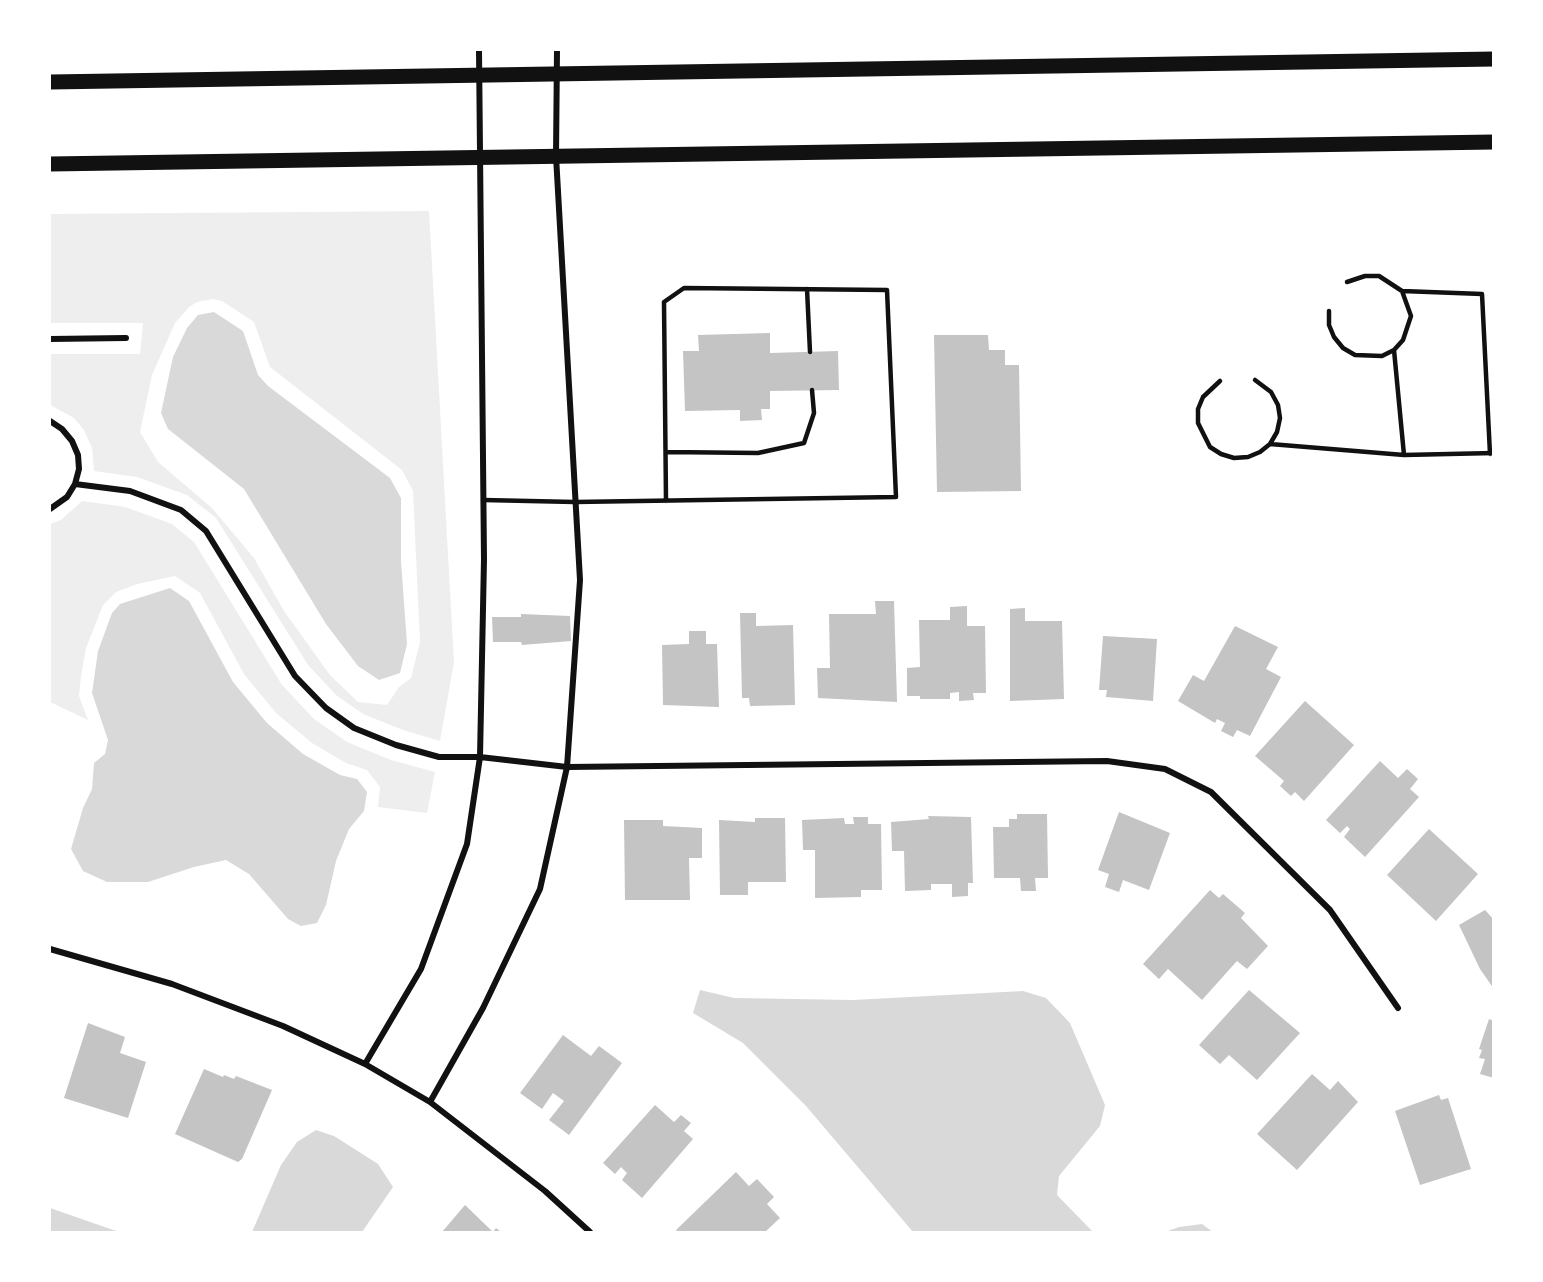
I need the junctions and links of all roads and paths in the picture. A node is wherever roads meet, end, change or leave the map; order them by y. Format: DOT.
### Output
graph roads {
  1 [pos="479,50"];
  2 [pos="557,50"];
  3 [pos="1494,59"];
  4 [pos="557,74"];
  5 [pos="479,76"];
  6 [pos="50,82"];
  7 [pos="1494,142"];
  8 [pos="556,156"];
  9 [pos="480,157"];
  10 [pos="50,164"];
  11 [pos="1347,282"];
  12 [pos="807,289"];
  13 [pos="1402,291"];
  14 [pos="1329,311"];
  15 [pos="126,338"];
  16 [pos="50,339"];
  17 [pos="1394,350"];
  18 [pos="810,352"];
  19 [pos="1256,380"];
  20 [pos="1220,381"];
  21 [pos="812,390"];
  22 [pos="50,421"];
  23 [pos="1270,444"];
  24 [pos="666,452"];
  25 [pos="1492,453"];
  26 [pos="1404,455"];
  27 [pos="75,484"];
  28 [pos="483,500"];
  29 [pos="666,501"];
  30 [pos="575,502"];
  31 [pos="50,509"];
  32 [pos="480,757"];
  33 [pos="567,767"];
  34 [pos="50,950"];
  35 [pos="1398,1008"];
  36 [pos="365,1064"];
  37 [pos="430,1102"];
  38 [pos="590,1233"];
  1 -- 5 [label="street"];
  2 -- 4 [label="street"];
  3 -- 4 [label="main road"];
  4 -- 5 [label="main road"];
  4 -- 8 [label="street"];
  5 -- 6 [label="main road"];
  5 -- 9 [label="street"];
  7 -- 8 [label="main road"];
  8 -- 9 [label="main road"];
  8 -- 30 [label="street"];
  9 -- 10 [label="main road"];
  9 -- 28 [label="street"];
  11 -- 13 [label="lane"];
  12 -- 18 [label="lane"];
  12 -- 24 [label="lane"];
  12 -- 29 [label="lane"];
  13 -- 17 [label="lane"];
  13 -- 25 [label="lane"];
  14 -- 17 [label="lane"];
  15 -- 16 [label="street"];
  17 -- 26 [label="lane"];
  19 -- 23 [label="lane"];
  20 -- 23 [label="lane"];
  21 -- 24 [label="lane"];
  22 -- 27 [label="street"];
  23 -- 26 [label="lane"];
  24 -- 29 [label="lane"];
  25 -- 26 [label="lane"];
  27 -- 31 [label="street"];
  27 -- 32 [label="street"];
  28 -- 30 [label="lane"];
  28 -- 32 [label="street"];
  29 -- 30 [label="lane"];
  30 -- 33 [label="street"];
  32 -- 33 [label="street"];
  32 -- 36 [label="street"];
  33 -- 35 [label="street"];
  33 -- 37 [label="street"];
  34 -- 36 [label="street"];
  36 -- 37 [label="street"];
  37 -- 38 [label="street"];
}
